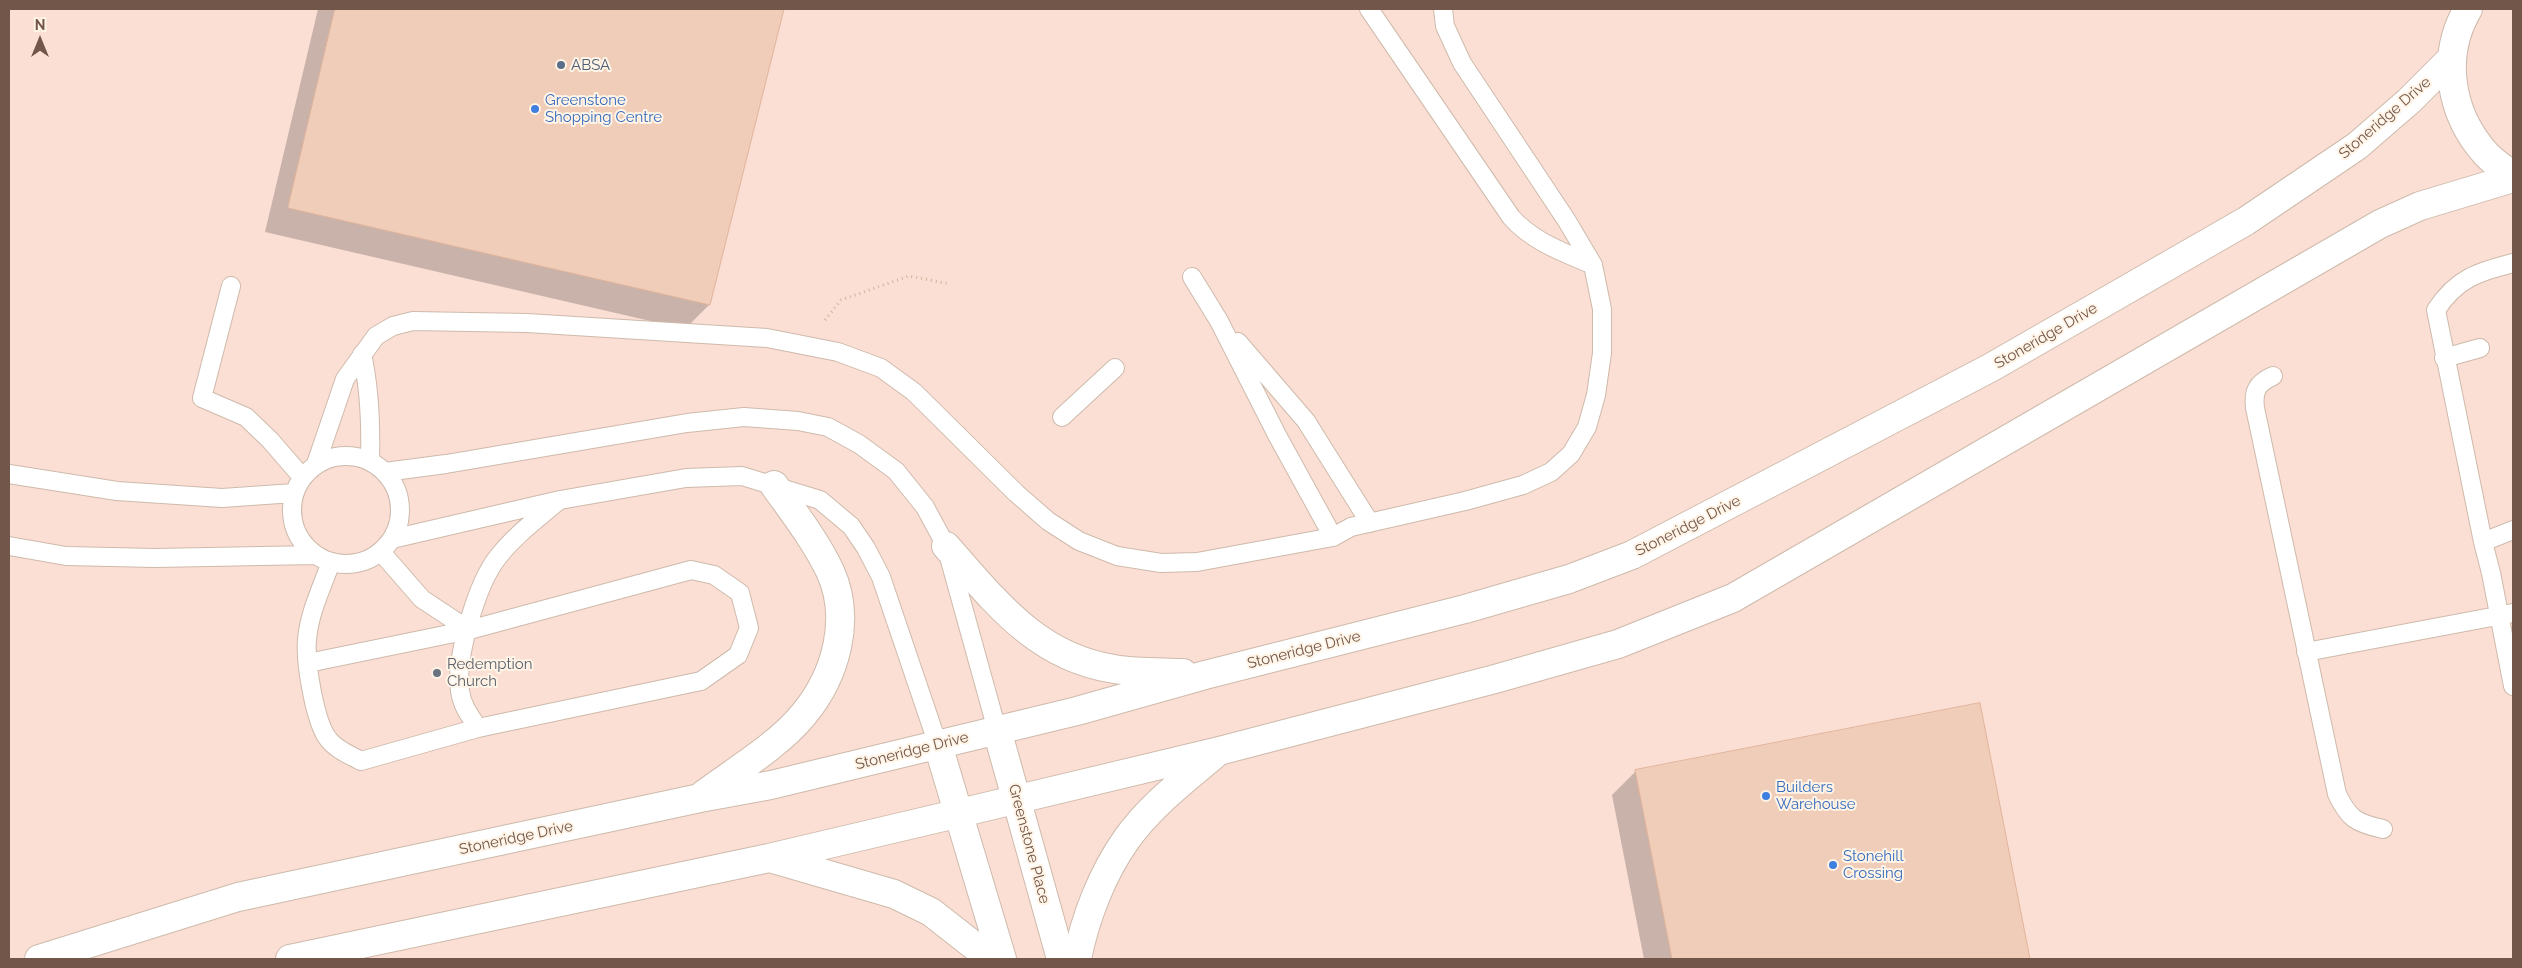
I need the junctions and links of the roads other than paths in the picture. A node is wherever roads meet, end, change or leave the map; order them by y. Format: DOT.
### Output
graph roads {
  1 [pos="1369,9"];
  2 [pos="1443,9"];
  3 [pos="2468,9"];
  4 [pos="2451,59"];
  5 [pos="2513,176"];
  6 [pos="2513,263"];
  7 [pos="1593,265"];
  8 [pos="1192,277"];
  9 [pos="232,286"];
  10 [pos="1219,321"];
  11 [pos="2480,348"];
  12 [pos="362,354"];
  13 [pos="2444,358"];
  14 [pos="1115,368"];
  15 [pos="2273,376"];
  16 [pos="1062,417"];
  17 [pos="370,461"];
  18 [pos="316,464"];
  19 [pos="385,472"];
  20 [pos="9,474"];
  21 [pos="302,477"];
  22 [pos="774,485"];
  23 [pos="294,493"];
  24 [pos="560,500"];
  25 [pos="1370,523"];
  26 [pos="2513,530"];
  27 [pos="1333,537"];
  28 [pos="2483,542"];
  29 [pos="386,545"];
  30 [pos="9,546"];
  31 [pos="946,546"];
  32 [pos="323,559"];
  33 [pos="2507,615"];
  34 [pos="468,630"];
  35 [pos="2306,652"];
  36 [pos="308,662"];
  37 [pos="1205,675"];
  38 [pos="2513,686"];
  39 [pos="478,728"];
  40 [pos="997,730"];
  41 [pos="938,745"];
  42 [pos="1219,751"];
  43 [pos="700,798"];
  44 [pos="1017,800"];
  45 [pos="960,813"];
  46 [pos="2383,829"];
  47 [pos="769,858"];
  48 [pos="39,959"];
  49 [pos="290,959"];
  50 [pos="991,959"];
  51 [pos="1002,959"];
  52 [pos="1061,959"];
  53 [pos="1077,959"];
  1 -- 7 [label="lane"];
  2 -- 7 [label="lane"];
  3 -- 4 [label="street"];
  4 -- 5 [label="street"];
  4 -- 37 [label="street, Stoneridge Drive"];
  5 -- 42 [label="street"];
  6 -- 13 [label="lane"];
  7 -- 25 [label="lane"];
  8 -- 10 [label="lane"];
  9 -- 21 [label="lane"];
  10 -- 25 [label="lane"];
  10 -- 27 [label="lane"];
  11 -- 13 [label="lane"];
  12 -- 17 [label="lane"];
  12 -- 18 [label="lane"];
  12 -- 27 [label="lane"];
  13 -- 28 [label="lane"];
  14 -- 16 [label="lane"];
  15 -- 35 [label="lane"];
  17 -- 18 [label="lane"];
  17 -- 19 [label="lane"];
  18 -- 21 [label="lane"];
  19 -- 29 [label="lane"];
  19 -- 31 [label="lane"];
  20 -- 23 [label="lane"];
  21 -- 23 [label="lane"];
  22 -- 24 [label="lane"];
  22 -- 41 [label="lane"];
  22 -- 43 [label="street"];
  23 -- 32 [label="lane"];
  24 -- 29 [label="lane"];
  24 -- 34 [label="lane"];
  25 -- 27 [label="lane"];
  26 -- 28 [label="lane"];
  28 -- 33 [label="lane"];
  29 -- 32 [label="lane"];
  29 -- 34 [label="lane"];
  30 -- 32 [label="lane"];
  31 -- 37 [label="street"];
  31 -- 40 [label="lane"];
  32 -- 36 [label="lane"];
  33 -- 35 [label="lane"];
  33 -- 38 [label="lane"];
  34 -- 36 [label="lane"];
  34 -- 39 [label="lane"];
  34 -- 39 [label="lane"];
  35 -- 46 [label="lane"];
  36 -- 39 [label="lane"];
  37 -- 40 [label="street, Stoneridge Drive"];
  40 -- 41 [label="street, Stoneridge Drive"];
  40 -- 44 [label="street, Greenstone Place"];
  41 -- 43 [label="street, Stoneridge Drive"];
  41 -- 45 [label="street"];
  42 -- 44 [label="street"];
  42 -- 53 [label="street"];
  43 -- 48 [label="street, Stoneridge Drive"];
  44 -- 45 [label="street"];
  44 -- 52 [label="street, Greenstone Place"];
  45 -- 47 [label="street"];
  45 -- 51 [label="street"];
  47 -- 49 [label="street"];
  47 -- 50 [label="street"];
}
